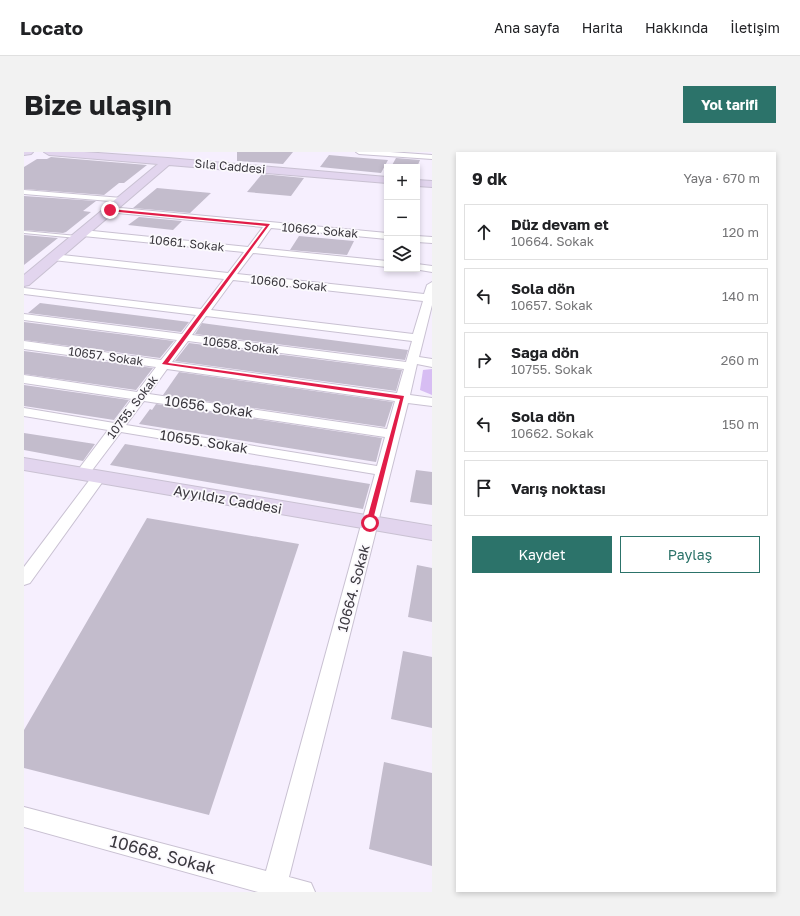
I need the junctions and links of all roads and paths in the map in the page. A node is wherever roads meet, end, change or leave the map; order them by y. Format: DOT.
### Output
graph roads {
  1 [pos="24,152"];
  2 [pos="28,152"];
  3 [pos="48,152"];
  4 [pos="84,152"];
  5 [pos="181,152"];
  6 [pos="359,152"];
  7 [pos="432,157"];
  8 [pos="170,160"];
  9 [pos="384,176"];
  10 [pos="420,178"];
  11 [pos="432,179"];
  12 [pos="384,180"];
  13 [pos="420,183"];
  14 [pos="432,184"];
  15 [pos="24,192"];
  16 [pos="122,200"];
  17 [pos="110,210"];
  18 [pos="269,225"];
  19 [pos="24,232"];
  20 [pos="80,235"];
  21 [pos="384,236"];
  22 [pos="420,239"];
  23 [pos="432,240"];
  24 [pos="250,250"];
  25 [pos="53,257"];
  26 [pos="384,264"];
  27 [pos="420,267"];
  28 [pos="432,269"];
  29 [pos="230,277"];
  30 [pos="24,282"];
  31 [pos="431,290"];
  32 [pos="24,291"];
  33 [pos="203,312"];
  34 [pos="24,317"];
  35 [pos="185,338"];
  36 [pos="418,338"];
  37 [pos="24,345"];
  38 [pos="412,363"];
  39 [pos="432,363"];
  40 [pos="164,364"];
  41 [pos="24,379"];
  42 [pos="141,396"];
  43 [pos="402,397"];
  44 [pos="432,402"];
  45 [pos="24,412"];
  46 [pos="117,427"];
  47 [pos="393,434"];
  48 [pos="24,464"];
  49 [pos="383,471"];
  50 [pos="90,475"];
  51 [pos="370,523"];
  52 [pos="432,534"];
  53 [pos="24,579"];
  54 [pos="24,816"];
  55 [pos="274,888"];
  56 [pos="302,892"];
  1 -- 2 [label="street"];
  3 -- 8 [label="street, Sıla Caddesi"];
  4 -- 8 [label="street"];
  5 -- 8 [label="street"];
  6 -- 7 [label="street"];
  8 -- 9 [label="street"];
  8 -- 12 [label="street, Sıla Caddesi"];
  8 -- 16 [label="street"];
  10 -- 11 [label="street"];
  13 -- 14 [label="street"];
  15 -- 16 [label="street"];
  16 -- 17 [label="street"];
  17 -- 18 [label="street, 10662. Sokak"];
  17 -- 20 [label="street"];
  18 -- 21 [label="street, 10662. Sokak"];
  18 -- 24 [label="street, 10755. Sokak"];
  19 -- 20 [label="lane"];
  20 -- 24 [label="street, 10661. Sokak"];
  20 -- 25 [label="street"];
  22 -- 23 [label="street"];
  24 -- 26 [label="street, 10661. Sokak"];
  24 -- 29 [label="street, 10755. Sokak"];
  25 -- 29 [label="street, 10660. Sokak"];
  25 -- 30 [label="street"];
  27 -- 28 [label="street"];
  29 -- 31 [label="street, 10660. Sokak"];
  29 -- 33 [label="street, 10755. Sokak"];
  31 -- 36 [label="street, 10664. Sokak"];
  32 -- 33 [label="street"];
  33 -- 35 [label="street, 10755. Sokak"];
  33 -- 36 [label="street"];
  34 -- 35 [label="street, 10658. Sokak"];
  35 -- 38 [label="street, 10658. Sokak"];
  35 -- 40 [label="street, 10755. Sokak"];
  36 -- 38 [label="street, 10664. Sokak"];
  37 -- 40 [label="street, 10657. Sokak"];
  38 -- 39 [label="street, 10658. Sokak"];
  38 -- 43 [label="street, 10664. Sokak"];
  40 -- 42 [label="street, 10755. Sokak"];
  40 -- 43 [label="street, 10657. Sokak"];
  41 -- 42 [label="street, 10656. Sokak"];
  42 -- 46 [label="street, 10755. Sokak"];
  42 -- 47 [label="street, 10656. Sokak"];
  43 -- 44 [label="street, 10657. Sokak"];
  43 -- 47 [label="street, 10664. Sokak"];
  45 -- 46 [label="street, 10655. Sokak"];
  46 -- 49 [label="street, 10655. Sokak"];
  46 -- 50 [label="street, 10755. Sokak"];
  47 -- 49 [label="street, 10664. Sokak"];
  48 -- 50 [label="street, Ayyıldız Caddesi"];
  49 -- 51 [label="street, 10664. Sokak"];
  50 -- 51 [label="street, Ayyıldız Caddesi"];
  50 -- 53 [label="street, 10755. Sokak"];
  51 -- 52 [label="street, Ayyıldız Caddesi"];
  51 -- 55 [label="street, 10664. Sokak"];
  54 -- 55 [label="street, 10668. Sokak"];
  55 -- 56 [label="street, 10668. Sokak"];
}
